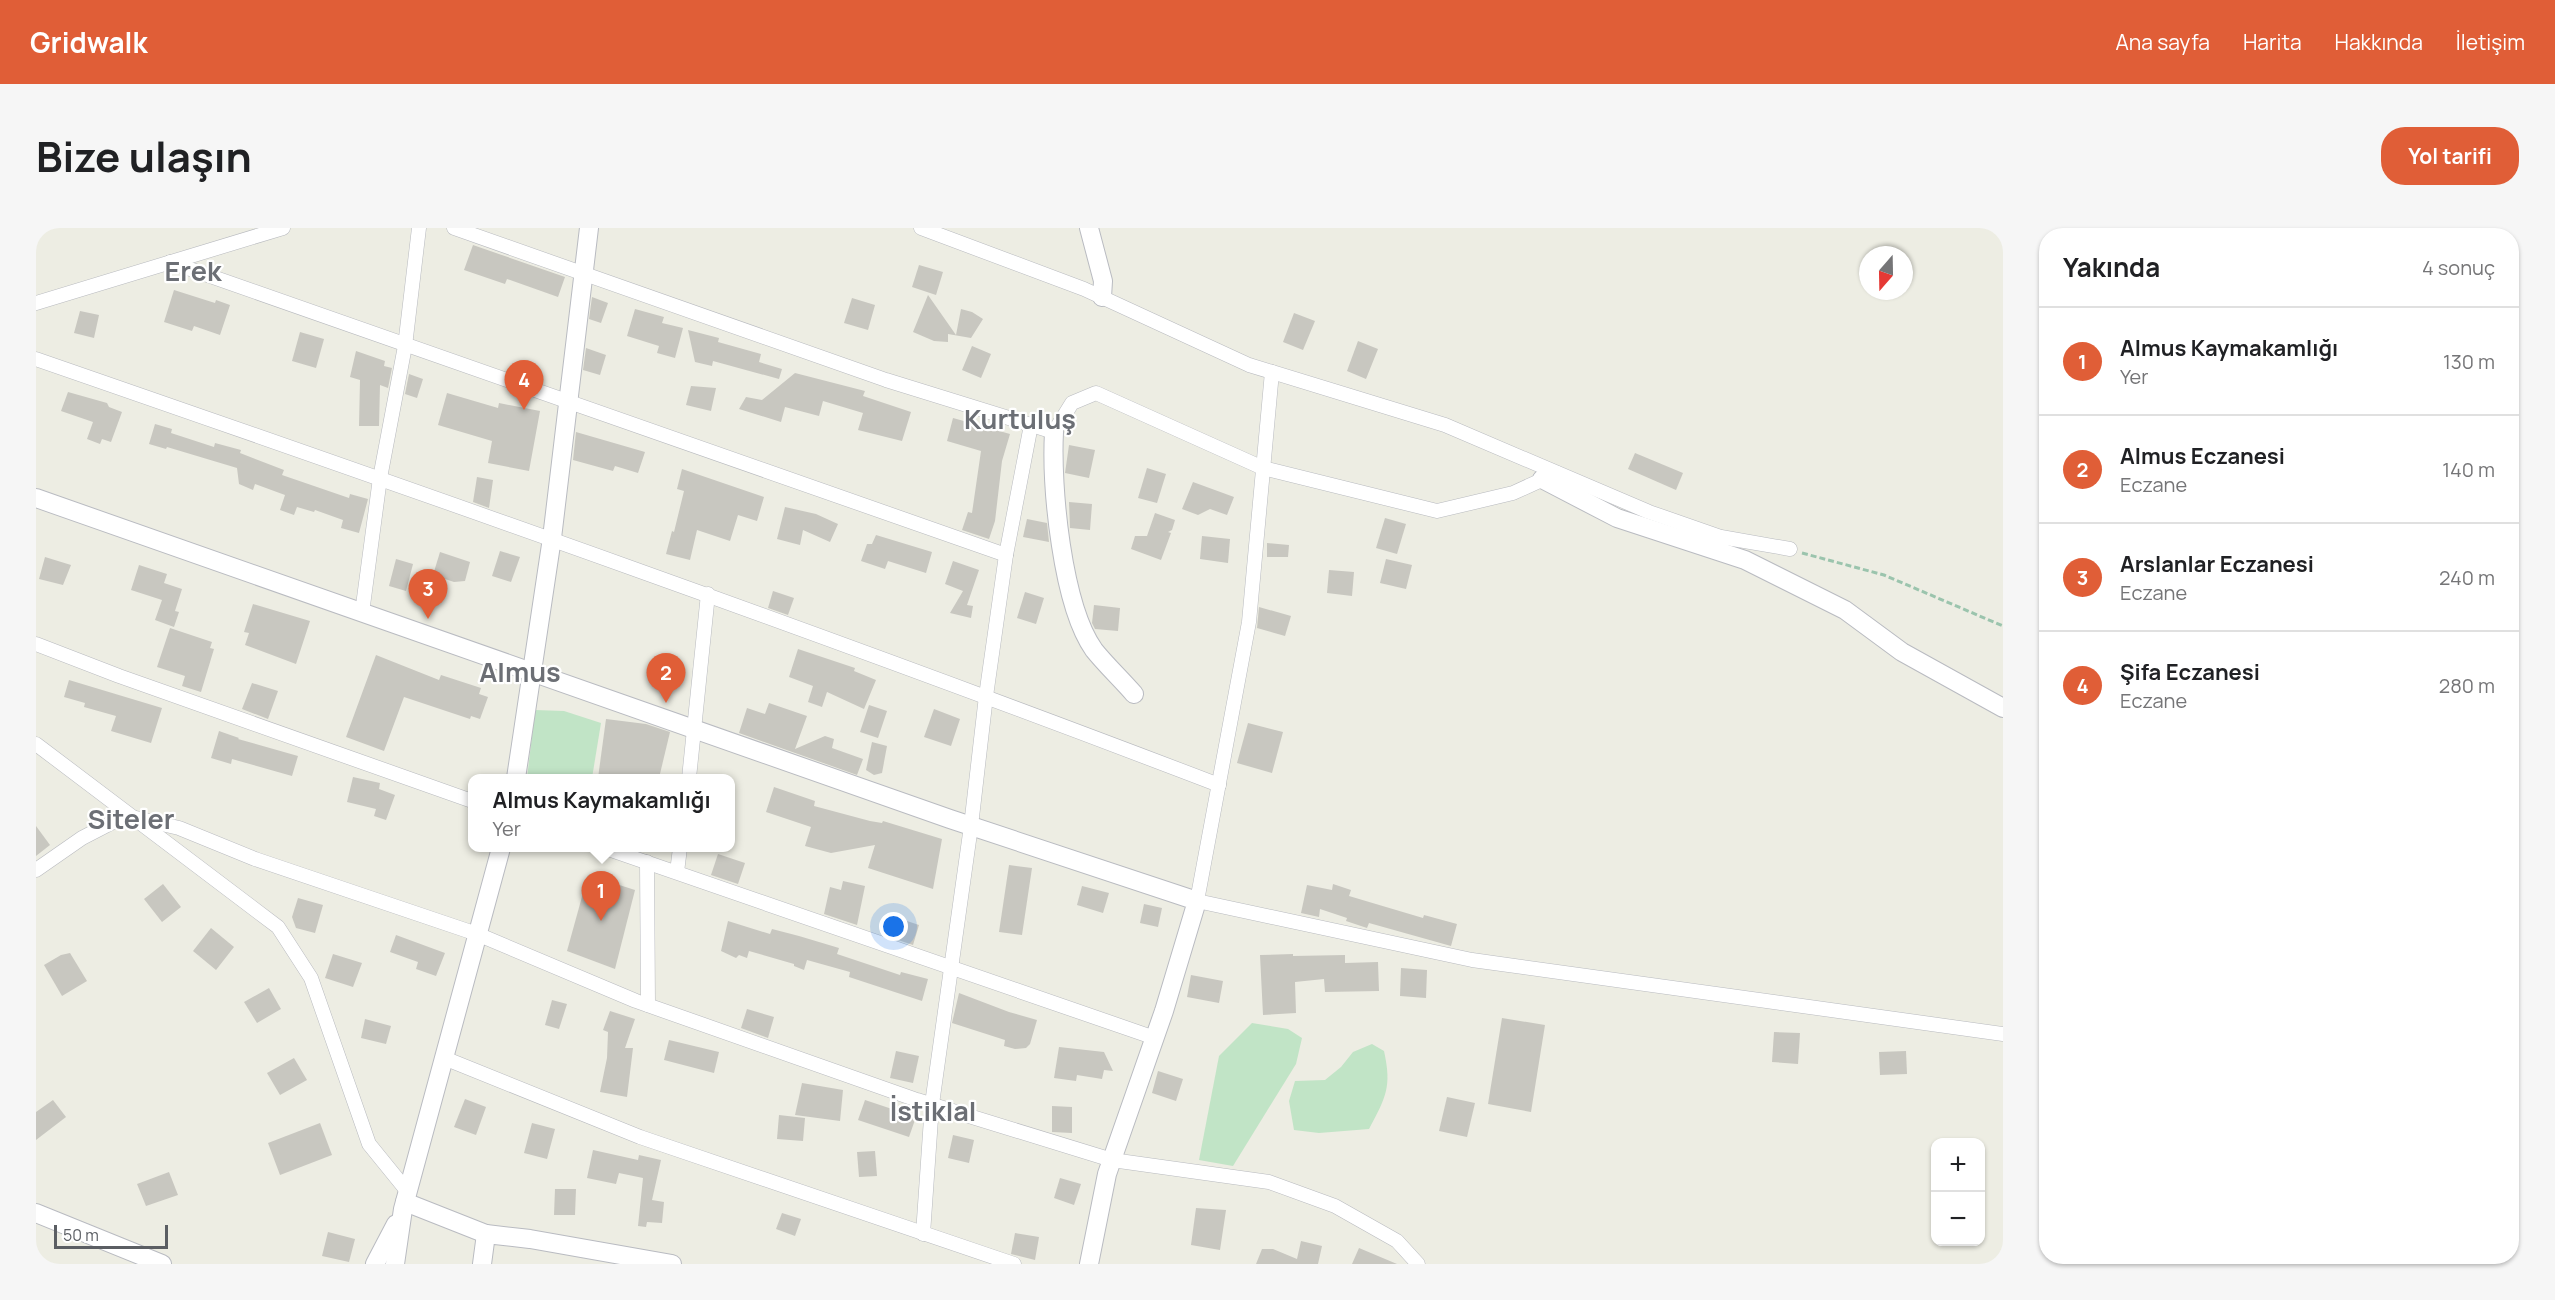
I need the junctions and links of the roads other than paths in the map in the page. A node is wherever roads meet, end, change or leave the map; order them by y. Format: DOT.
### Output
graph roads {
  1 [pos="283,228"];
  2 [pos="419,228"];
  3 [pos="454,228"];
  4 [pos="589,228"];
  5 [pos="921,228"];
  6 [pos="1089,228"];
  7 [pos="170,262"];
  8 [pos="584,272"];
  9 [pos="1102,297"];
  10 [pos="36,303"];
  11 [pos="405,345"];
  12 [pos="36,359"];
  13 [pos="1272,372"];
  14 [pos="568,403"];
  15 [pos="1031,425"];
  16 [pos="1054,432"];
  17 [pos="1263,468"];
  18 [pos="1550,476"];
  19 [pos="380,478"];
  20 [pos="36,498"];
  21 [pos="552,538"];
  22 [pos="1790,549"];
  23 [pos="1006,555"];
  24 [pos="708,594"];
  25 [pos="362,613"];
  26 [pos="36,644"];
  27 [pos="531,673"];
  28 [pos="1134,694"];
  29 [pos="986,696"];
  30 [pos="2003,708"];
  31 [pos="694,730"];
  32 [pos="36,744"];
  33 [pos="517,774"];
  34 [pos="689,774"];
  35 [pos="1219,785"];
  36 [pos="468,800"];
  37 [pos="136,818"];
  38 [pos="971,826"];
  39 [pos="500,852"];
  40 [pos="617,852"];
  41 [pos="680,852"];
  42 [pos="647,862"];
  43 [pos="36,870"];
  44 [pos="677,872"];
  45 [pos="1197,901"];
  46 [pos="477,934"];
  47 [pos="951,968"];
  48 [pos="648,1005"];
  49 [pos="2003,1034"];
  50 [pos="1155,1038"];
  51 [pos="444,1058"];
  52 [pos="932,1104"];
  53 [pos="1112,1160"];
  54 [pos="406,1201"];
  55 [pos="36,1213"];
  56 [pos="486,1234"];
  57 [pos="923,1234"];
  58 [pos="117,1247"];
  59 [pos="142,1264"];
  60 [pos="162,1264"];
  61 [pos="375,1264"];
  62 [pos="395,1264"];
  63 [pos="482,1264"];
  64 [pos="672,1264"];
  65 [pos="1014,1264"];
  66 [pos="1089,1264"];
  67 [pos="1418,1264"];
  1 -- 7 [label="street"];
  2 -- 11 [label="street"];
  3 -- 8 [label="street"];
  4 -- 8 [label="street"];
  5 -- 9 [label="street"];
  6 -- 9 [label="street"];
  7 -- 10 [label="street"];
  7 -- 11 [label="street"];
  8 -- 14 [label="street"];
  8 -- 15 [label="street"];
  9 -- 13 [label="street"];
  11 -- 14 [label="street"];
  11 -- 19 [label="street"];
  12 -- 19 [label="street"];
  13 -- 17 [label="street"];
  13 -- 18 [label="street"];
  14 -- 21 [label="street"];
  14 -- 23 [label="street"];
  15 -- 16 [label="street"];
  15 -- 23 [label="street"];
  16 -- 17 [label="street"];
  16 -- 28 [label="street"];
  17 -- 18 [label="street"];
  17 -- 35 [label="street"];
  18 -- 22 [label="street"];
  18 -- 30 [label="street"];
  19 -- 21 [label="street"];
  19 -- 25 [label="street"];
  20 -- 25 [label="street"];
  21 -- 24 [label="street"];
  21 -- 27 [label="street"];
  23 -- 29 [label="street"];
  24 -- 29 [label="street"];
  24 -- 31 [label="street"];
  25 -- 27 [label="street"];
  26 -- 36 [label="street"];
  27 -- 31 [label="street"];
  27 -- 33 [label="street"];
  29 -- 35 [label="street"];
  29 -- 38 [label="street"];
  31 -- 34 [label="street"];
  31 -- 38 [label="street"];
  32 -- 37 [label="street"];
  35 -- 45 [label="street"];
  37 -- 43 [label="street"];
  37 -- 46 [label="street"];
  37 -- 54 [label="street"];
  38 -- 45 [label="street"];
  38 -- 47 [label="street"];
  39 -- 46 [label="street"];
  40 -- 42 [label="street"];
  41 -- 44 [label="street"];
  42 -- 44 [label="street"];
  42 -- 48 [label="street"];
  44 -- 47 [label="street"];
  45 -- 49 [label="street"];
  45 -- 50 [label="street"];
  46 -- 48 [label="street"];
  46 -- 51 [label="street"];
  47 -- 50 [label="street"];
  47 -- 52 [label="street"];
  48 -- 52 [label="street"];
  50 -- 53 [label="street"];
  51 -- 54 [label="street"];
  51 -- 57 [label="street"];
  52 -- 53 [label="street"];
  52 -- 57 [label="street"];
  53 -- 66 [label="street"];
  53 -- 67 [label="street"];
  54 -- 56 [label="street"];
  54 -- 61 [label="street"];
  54 -- 62 [label="street"];
  55 -- 58 [label="street"];
  56 -- 63 [label="street"];
  56 -- 64 [label="street"];
  57 -- 65 [label="street"];
  58 -- 59 [label="street"];
  58 -- 60 [label="street"];
}
